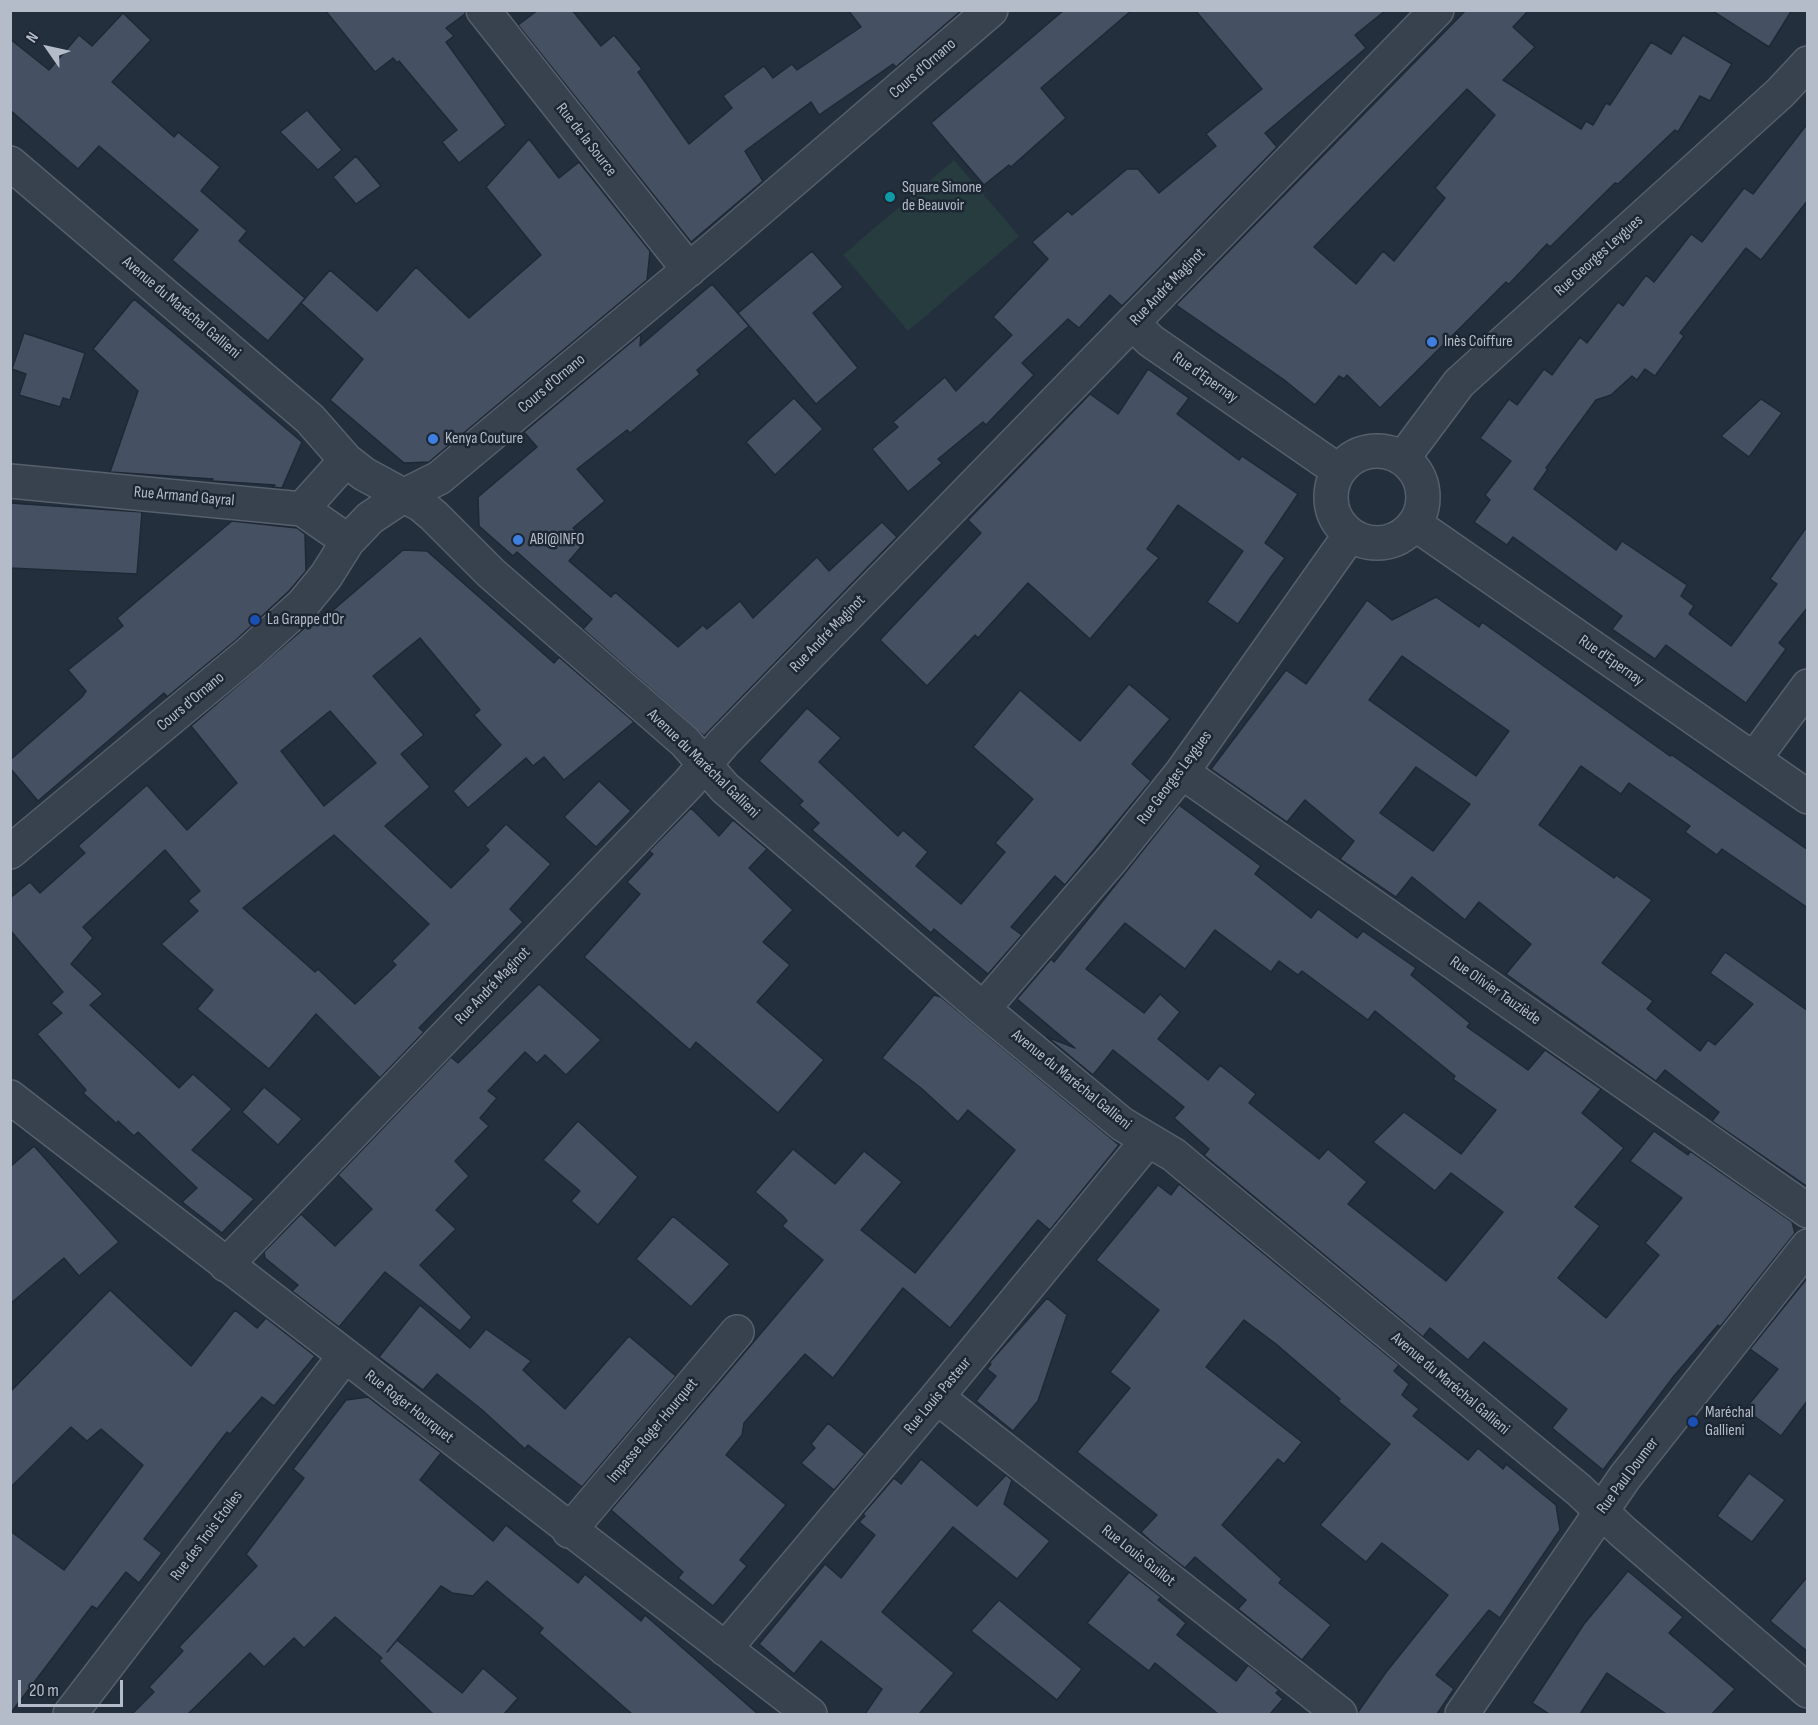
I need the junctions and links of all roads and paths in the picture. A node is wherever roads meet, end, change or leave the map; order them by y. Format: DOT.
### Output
graph roads {
  1 [pos="483,10"];
  2 [pos="991,10"];
  3 [pos="1437,10"];
  4 [pos="1808,63"];
  5 [pos="10,163"];
  6 [pos="689,270"];
  7 [pos="1132,323"];
  8 [pos="1403,458"];
  9 [pos="346,460"];
  10 [pos="1339,471"];
  11 [pos="10,481"];
  12 [pos="403,496"];
  13 [pos="302,509"];
  14 [pos="1415,524"];
  15 [pos="1350,535"];
  16 [pos="348,541"];
  17 [pos="1808,686"];
  18 [pos="1754,759"];
  19 [pos="703,764"];
  20 [pos="1182,772"];
  21 [pos="1808,797"];
  22 [pos="10,852"];
  23 [pos="983,1009"];
  24 [pos="10,1097"];
  25 [pos="1148,1140"];
  26 [pos="1808,1210"];
  27 [pos="1808,1246"];
  28 [pos="226,1265"];
  29 [pos="736,1332"];
  30 [pos="344,1357"];
  31 [pos="938,1397"];
  32 [pos="1601,1511"];
  33 [pos="569,1531"];
  34 [pos="725,1649"];
  35 [pos="1808,1690"];
  36 [pos="70,1714"];
  37 [pos="810,1714"];
  38 [pos="1340,1714"];
  39 [pos="1462,1714"];
  1 -- 6 [label="street, Rue de la Source"];
  2 -- 6 [label="street, Cours d'Ornano"];
  3 -- 7 [label="street, Rue André Maginot"];
  4 -- 8 [label="street, Rue Georges Leygues"];
  5 -- 9 [label="street, Avenue du Maréchal Gallieni"];
  6 -- 12 [label="street, Cours d'Ornano"];
  7 -- 10 [label="street, Rue d'Epernay"];
  7 -- 19 [label="street, Rue André Maginot"];
  8 -- 10 [label="street"];
  8 -- 14 [label="street"];
  9 -- 12 [label="street, Avenue du Maréchal Gallieni"];
  9 -- 13 [label="street"];
  10 -- 15 [label="street"];
  11 -- 13 [label="street, Rue Armand Gayral"];
  12 -- 16 [label="street, Cours d'Ornano"];
  12 -- 19 [label="street, Avenue du Maréchal Gallieni"];
  13 -- 16 [label="street, Rue Armand Gayral"];
  14 -- 15 [label="street"];
  14 -- 18 [label="street, Rue d'Epernay"];
  15 -- 20 [label="street, Rue Georges Leygues"];
  16 -- 22 [label="street, Cours d'Ornano"];
  17 -- 18 [label="street"];
  18 -- 21 [label="street, Rue d'Epernay"];
  19 -- 23 [label="street, Avenue du Maréchal Gallieni"];
  19 -- 28 [label="street, Rue André Maginot"];
  20 -- 23 [label="street, Rue Georges Leygues"];
  20 -- 26 [label="street, Rue Olivier Tauziède"];
  23 -- 25 [label="street, Avenue du Maréchal Gallieni"];
  24 -- 28 [label="street, Rue Roger Hourquet"];
  25 -- 31 [label="street, Rue Louis Pasteur"];
  25 -- 32 [label="street, Avenue du Maréchal Gallieni"];
  27 -- 32 [label="street, Rue Paul Doumer"];
  28 -- 30 [label="street, Rue Roger Hourquet"];
  29 -- 33 [label="street, Impasse Roger Hourquet"];
  30 -- 33 [label="street, Rue Roger Hourquet"];
  30 -- 36 [label="street, Rue des Trois Etoiles"];
  31 -- 34 [label="street, Rue Louis Pasteur"];
  31 -- 38 [label="street, Rue Louis Guillot"];
  32 -- 35 [label="street, Avenue du Maréchal Gallieni"];
  32 -- 39 [label="street, Rue Paul Doumer"];
  33 -- 34 [label="street, Rue Roger Hourquet"];
  34 -- 37 [label="street, Rue Roger Hourquet"];
}
